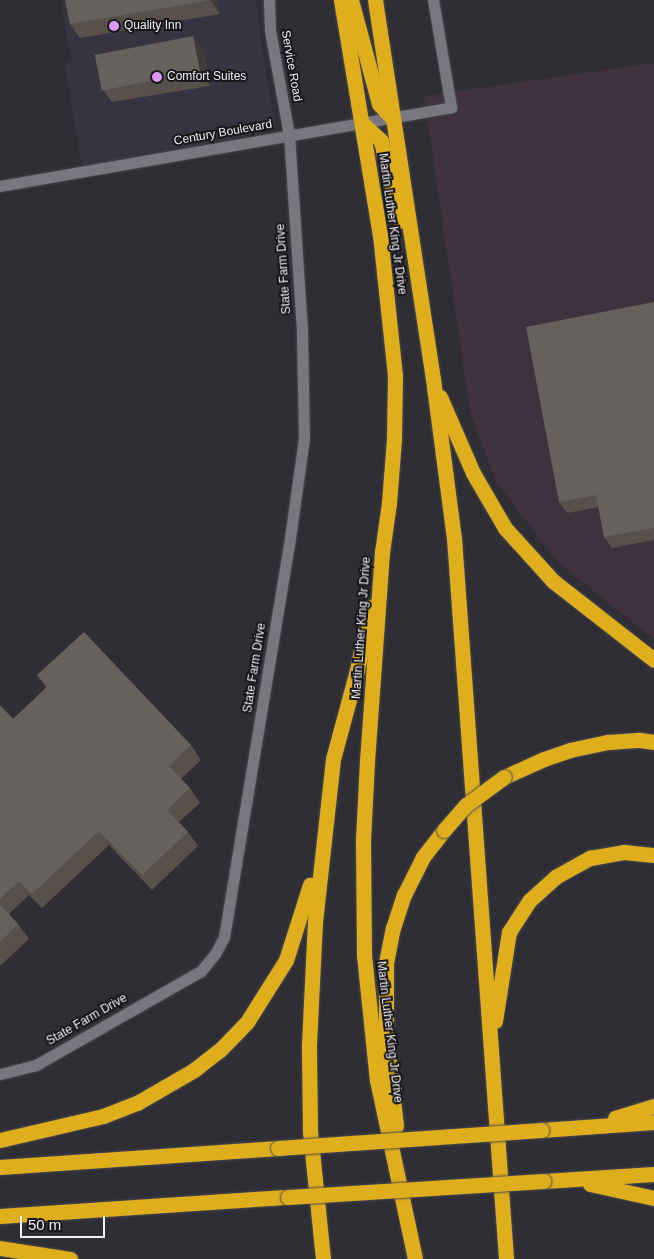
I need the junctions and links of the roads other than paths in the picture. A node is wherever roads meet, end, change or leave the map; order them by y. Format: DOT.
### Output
graph roads {
  1 [pos="269,0"];
  2 [pos="341,0"];
  3 [pos="351,0"];
  4 [pos="375,0"];
  5 [pos="433,0"];
  6 [pos="392,118"];
  7 [pos="362,123"];
  8 [pos="289,135"];
  9 [pos="0,186"];
  10 [pos="417,277"];
  11 [pos="433,379"];
  12 [pos="382,552"];
  13 [pos="654,660"];
  14 [pos="654,742"];
  15 [pos="324,828"];
  16 [pos="654,855"];
  17 [pos="490,1050"];
  18 [pos="0,1074"];
  19 [pos="654,1106"];
  20 [pos="654,1122"];
  21 [pos="568,1128"];
  22 [pos="0,1140"];
  23 [pos="0,1168"];
  24 [pos="654,1174"];
  25 [pos="566,1180"];
  26 [pos="654,1198"];
  27 [pos="502,1214"];
  28 [pos="0,1216"];
  29 [pos="406,1220"];
  30 [pos="0,1248"];
  31 [pos="70,1259"];
  32 [pos="323,1259"];
  33 [pos="414,1259"];
  34 [pos="506,1259"];
  35 [pos="510,1259"];
  1 -- 8 [label="street, Service Road"];
  2 -- 7 [label="highway, Martin Luther King Jr Drive"];
  3 -- 6 [label="highway"];
  4 -- 6 [label="highway, Martin Luther King Jr Drive"];
  5 -- 6 [label="street, Century Boulevard"];
  6 -- 7 [label="street, Century Boulevard"];
  6 -- 10 [label="highway, Martin Luther King Jr Drive"];
  7 -- 8 [label="street, Century Boulevard"];
  7 -- 10 [label="highway"];
  7 -- 12 [label="highway, Martin Luther King Jr Drive"];
  8 -- 9 [label="street, Century Boulevard"];
  8 -- 18 [label="street, State Farm Drive"];
  10 -- 11 [label="highway, Martin Luther King Jr Drive"];
  11 -- 13 [label="highway"];
  11 -- 17 [label="highway, Martin Luther King Jr Drive"];
  12 -- 15 [label="highway"];
  12 -- 29 [label="highway, Martin Luther King Jr Drive"];
  14 -- 29 [label="highway, bridge"];
  15 -- 22 [label="highway"];
  15 -- 32 [label="highway"];
  16 -- 17 [label="highway"];
  17 -- 27 [label="highway, Martin Luther King Jr Drive"];
  19 -- 21 [label="highway"];
  20 -- 21 [label="highway"];
  21 -- 23 [label="highway, bridge"];
  24 -- 25 [label="highway"];
  25 -- 26 [label="highway"];
  25 -- 28 [label="highway, bridge"];
  27 -- 34 [label="highway, Martin Luther King Jr Drive"];
  27 -- 35 [label="highway"];
  29 -- 33 [label="highway, Martin Luther King Jr Drive"];
  30 -- 31 [label="highway"];
}
